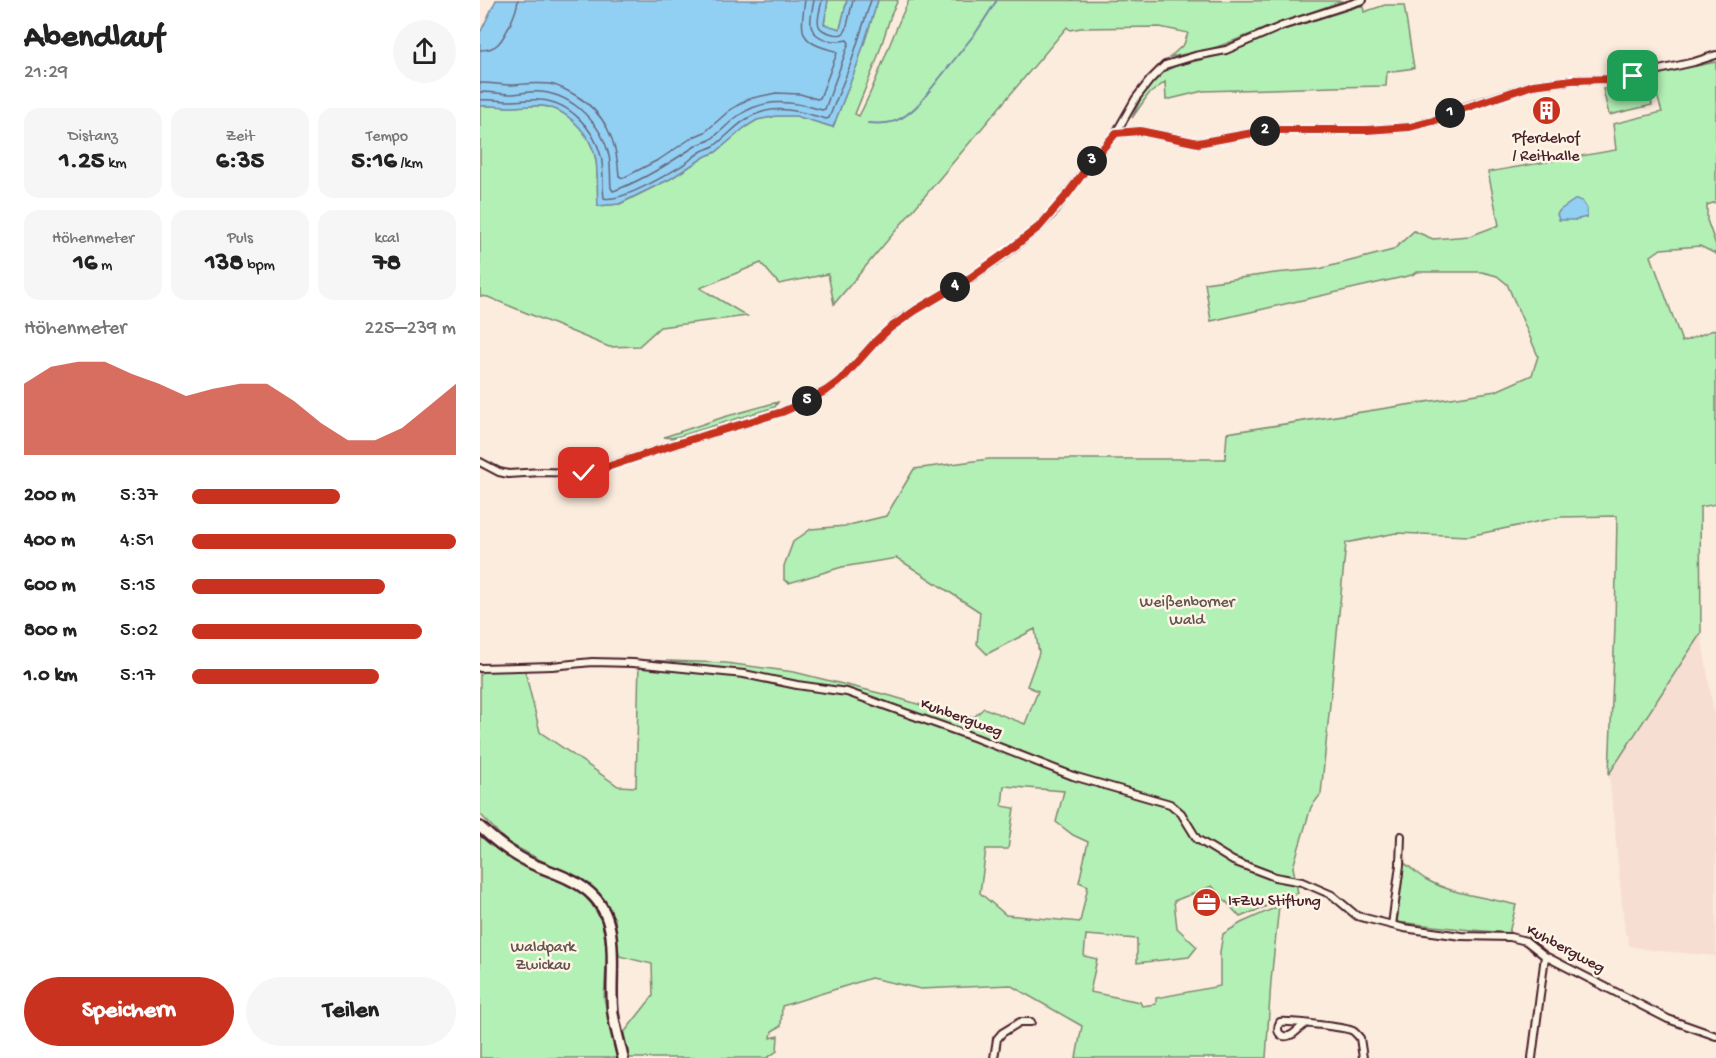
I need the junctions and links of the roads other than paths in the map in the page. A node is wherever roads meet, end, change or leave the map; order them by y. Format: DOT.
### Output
graph roads {
  1 [pos="1364,0"];
  2 [pos="1716,55"];
  3 [pos="1116,133"];
  4 [pos="480,462"];
  5 [pos="480,668"];
  6 [pos="480,827"];
  7 [pos="1401,836"];
  8 [pos="1392,925"];
  9 [pos="1545,956"];
  10 [pos="1031,1022"];
  11 [pos="1305,1024"];
  12 [pos="1716,1036"];
  13 [pos="623,1058"];
  14 [pos="994,1058"];
  15 [pos="1363,1058"];
  16 [pos="1532,1058"];
  1 -- 3 [label="street"];
  2 -- 3 [label="street"];
  3 -- 4 [label="street"];
  5 -- 8 [label="street, Kuhbergweg"];
  6 -- 13 [label="main road"];
  7 -- 8 [label="street"];
  8 -- 9 [label="street, Kuhbergweg"];
  9 -- 12 [label="street, Kuhbergweg"];
  9 -- 16 [label="street"];
  10 -- 14 [label="street"];
  11 -- 15 [label="street"];
}
